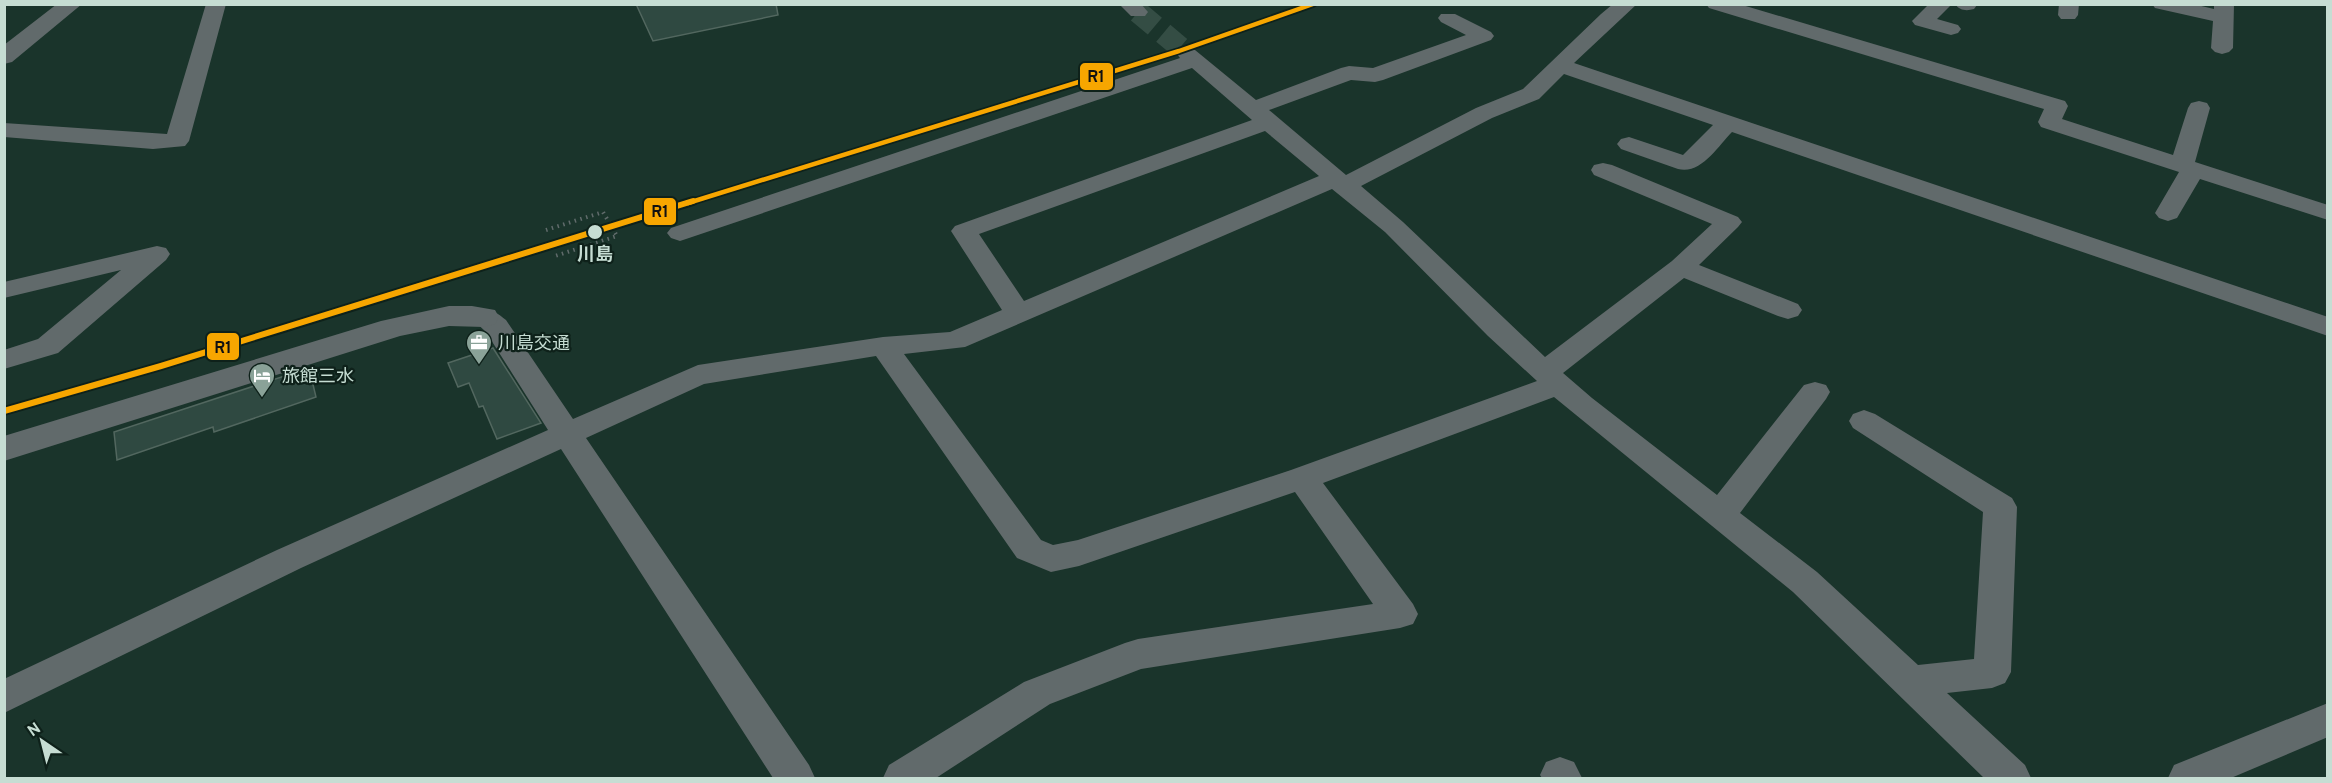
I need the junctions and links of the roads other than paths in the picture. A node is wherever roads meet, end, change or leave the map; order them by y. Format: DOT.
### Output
graph roads {
  1 [pos="71,4"];
  2 [pos="216,4"];
  3 [pos="1626,4"];
  4 [pos="1716,4"];
  5 [pos="1942,4"];
  6 [pos="2162,4"];
  7 [pos="2224,10"];
  8 [pos="1448,18"];
  9 [pos="1951,29"];
  10 [pos="2222,48"];
  11 [pos="4,57"];
  12 [pos="1562,66"];
  13 [pos="2199,108"];
  14 [pos="1260,116"];
  15 [pos="1728,123"];
  16 [pos="4,130"];
  17 [pos="1629,144"];
  18 [pos="2187,167"];
  19 [pos="1603,170"];
  20 [pos="1339,182"];
  21 [pos="2168,213"];
  22 [pos="2328,213"];
  23 [pos="680,233"];
  24 [pos="1681,267"];
  25 [pos="4,290"];
  26 [pos="1788,310"];
  27 [pos="1018,314"];
  28 [pos="484,317"];
  29 [pos="2328,327"];
  30 [pos="884,346"];
  31 [pos="4,360"];
  32 [pos="1552,378"];
  33 [pos="1815,392"];
  34 [pos="1864,422"];
  35 [pos="567,433"];
  36 [pos="4,449"];
  37 [pos="1302,477"];
  38 [pos="1720,515"];
  39 [pos="1910,682"];
  40 [pos="4,697"];
  41 [pos="2328,719"];
  42 [pos="795,778"];
  43 [pos="903,778"];
  44 [pos="2011,778"];
  45 [pos="2188,778"];
  1 -- 11 [label="street"];
  2 -- 16 [label="street"];
  3 -- 12 [label="street"];
  4 -- 18 [label="street"];
  5 -- 9 [label="street"];
  6 -- 7 [label="street"];
  7 -- 10 [label="street"];
  8 -- 14 [label="street"];
  12 -- 15 [label="street"];
  12 -- 20 [label="street"];
  13 -- 18 [label="street"];
  14 -- 20 [label="street"];
  14 -- 23 [label="street"];
  14 -- 27 [label="street"];
  15 -- 17 [label="street"];
  15 -- 29 [label="street"];
  18 -- 21 [label="street"];
  18 -- 22 [label="street"];
  19 -- 24 [label="street"];
  20 -- 27 [label="street"];
  20 -- 32 [label="street"];
  24 -- 26 [label="street"];
  24 -- 32 [label="street"];
  25 -- 31 [label="street"];
  27 -- 30 [label="street"];
  28 -- 35 [label="street"];
  28 -- 36 [label="street"];
  30 -- 35 [label="street"];
  30 -- 37 [label="street"];
  32 -- 37 [label="street"];
  32 -- 38 [label="street"];
  33 -- 38 [label="street"];
  34 -- 39 [label="street"];
  35 -- 40 [label="street"];
  35 -- 42 [label="street"];
  37 -- 43 [label="street"];
  38 -- 39 [label="street"];
  39 -- 44 [label="street"];
  41 -- 45 [label="street"];
}
